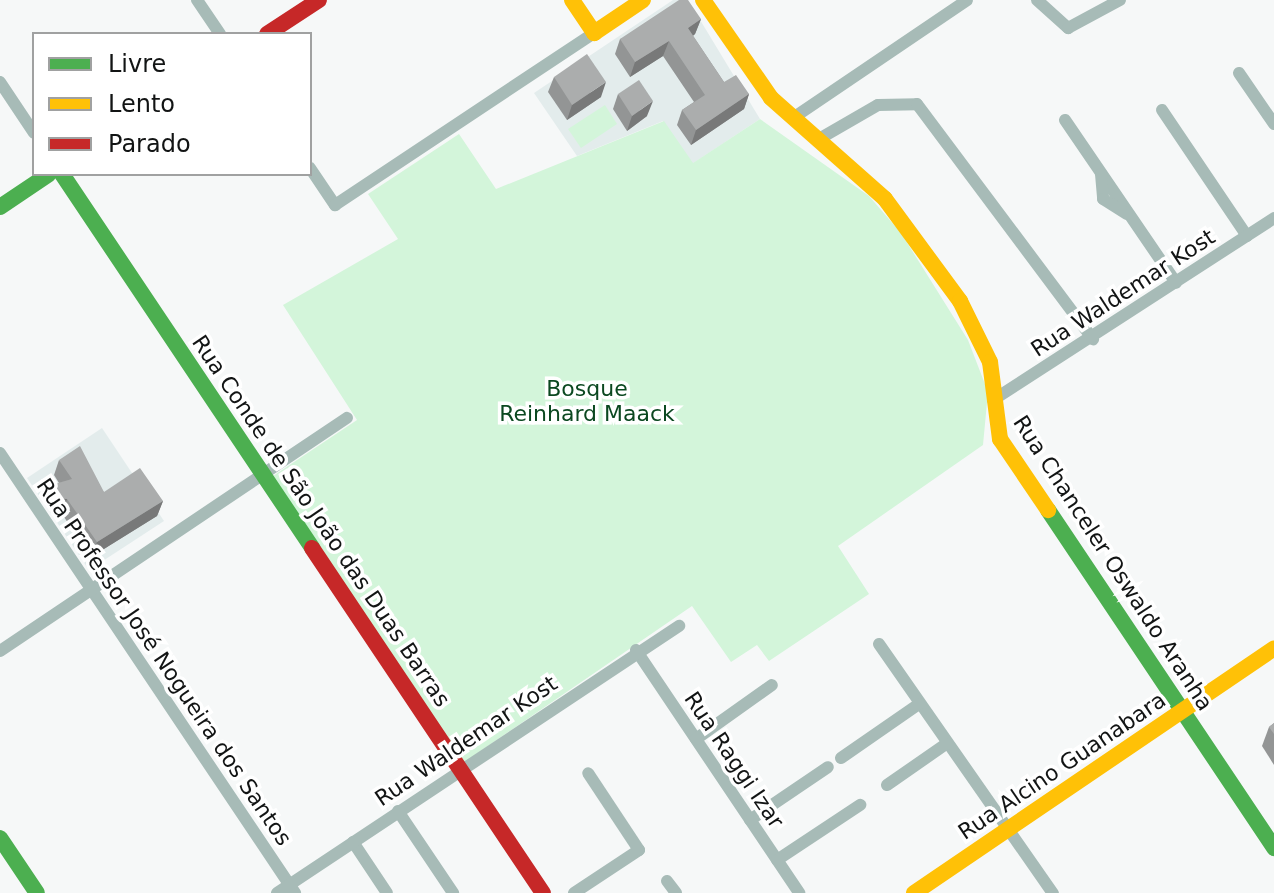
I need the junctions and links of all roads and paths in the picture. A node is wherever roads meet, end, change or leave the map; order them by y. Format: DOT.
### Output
graph roads {
  1 [pos="197,0"];
  2 [pos="319,0"];
  3 [pos="572,0"];
  4 [pos="643,0"];
  5 [pos="703,0"];
  6 [pos="1037,0"];
  7 [pos="1120,0"];
  8 [pos="964,1"];
  9 [pos="219,32"];
  10 [pos="270,32"];
  11 [pos="594,33"];
  12 [pos="1239,73"];
  13 [pos="0,82"];
  14 [pos="1162,110"];
  15 [pos="793,118"];
  16 [pos="1065,120"];
  17 [pos="1274,124"];
  18 [pos="32,130"];
  19 [pos="819,139"];
  20 [pos="312,171"];
  21 [pos="46,176"];
  22 [pos="63,176"];
  23 [pos="0,207"];
  24 [pos="1274,218"];
  25 [pos="1247,236"];
  26 [pos="1176,283"];
  27 [pos="1093,339"];
  28 [pos="993,400"];
  29 [pos="347,418"];
  30 [pos="0,453"];
  31 [pos="263,474"];
  32 [pos="91,590"];
  33 [pos="679,626"];
  34 [pos="879,644"];
  35 [pos="1274,648"];
  36 [pos="636,650"];
  37 [pos="0,651"];
  38 [pos="772,685"];
  39 [pos="919,704"];
  40 [pos="1183,710"];
  41 [pos="696,739"];
  42 [pos="946,744"];
  43 [pos="841,758"];
  44 [pos="828,767"];
  45 [pos="460,769"];
  46 [pos="588,773"];
  47 [pos="887,785"];
  48 [pos="860,805"];
  49 [pos="398,811"];
  50 [pos="750,820"];
  51 [pos="1005,831"];
  52 [pos="0,838"];
  53 [pos="353,842"];
  54 [pos="1274,848"];
  55 [pos="777,860"];
  56 [pos="667,881"];
  57 [pos="292,889"];
  58 [pos="37,893"];
  59 [pos="277,893"];
  60 [pos="387,893"];
  61 [pos="453,893"];
  62 [pos="543,893"];
  63 [pos="574,893"];
  64 [pos="676,893"];
  65 [pos="799,893"];
  66 [pos="914,893"];
  67 [pos="1053,893"];
  1 -- 9 [label="street"];
  2 -- 10 [label="street"];
  3 -- 11 [label="street"];
  4 -- 11 [label="street"];
  5 -- 15 [label="street, Rua Chanceler Oswaldo Aranha"];
  6 -- 7 [label="street"];
  8 -- 15 [label="street"];
  11 -- 20 [label="street"];
  12 -- 17 [label="street"];
  13 -- 18 [label="street"];
  14 -- 25 [label="street"];
  15 -- 19 [label="street, Rua Chanceler Oswaldo Aranha"];
  16 -- 26 [label="street"];
  19 -- 27 [label="street"];
  19 -- 28 [label="street, Rua Chanceler Oswaldo Aranha"];
  21 -- 23 [label="street"];
  22 -- 31 [label="street, Rua Conde de São João das Duas Barras"];
  24 -- 25 [label="street, Rua Waldemar Kost"];
  25 -- 26 [label="street, Rua Waldemar Kost"];
  26 -- 27 [label="street, Rua Waldemar Kost"];
  27 -- 28 [label="street, Rua Waldemar Kost"];
  28 -- 40 [label="street, Rua Chanceler Oswaldo Aranha"];
  29 -- 31 [label="street"];
  30 -- 32 [label="street, Rua Professor José Nogueira dos Santos"];
  31 -- 32 [label="street"];
  31 -- 45 [label="street, Rua Conde de São João das Duas Barras"];
  32 -- 37 [label="street"];
  32 -- 57 [label="street, Rua Professor José Nogueira dos Santos"];
  33 -- 36 [label="street, Rua Waldemar Kost"];
  34 -- 39 [label="street"];
  35 -- 40 [label="street, Rua Alcino Guanabara"];
  36 -- 41 [label="street, Rua Raggi Izar"];
  36 -- 45 [label="street, Rua Waldemar Kost"];
  38 -- 41 [label="street"];
  39 -- 42 [label="street"];
  39 -- 43 [label="street"];
  40 -- 51 [label="street, Rua Alcino Guanabara"];
  40 -- 54 [label="street, Rua Chanceler Oswaldo Aranha"];
  41 -- 50 [label="street, Rua Raggi Izar"];
  42 -- 47 [label="street"];
  42 -- 51 [label="street"];
  44 -- 50 [label="street"];
  45 -- 49 [label="street, Rua Waldemar Kost"];
  45 -- 62 [label="street, Rua Conde de São João das Duas Barras"];
  46 -- 63 [label="street"];
  48 -- 55 [label="street"];
  49 -- 53 [label="street, Rua Waldemar Kost"];
  49 -- 61 [label="street"];
  50 -- 55 [label="street, Rua Raggi Izar"];
  51 -- 66 [label="street, Rua Alcino Guanabara"];
  51 -- 67 [label="street"];
  52 -- 58 [label="street"];
  53 -- 57 [label="street, Rua Waldemar Kost"];
  53 -- 60 [label="street"];
  55 -- 65 [label="street, Rua Raggi Izar"];
  56 -- 64 [label="street"];
  57 -- 59 [label="street, Rua Waldemar Kost"];
}
